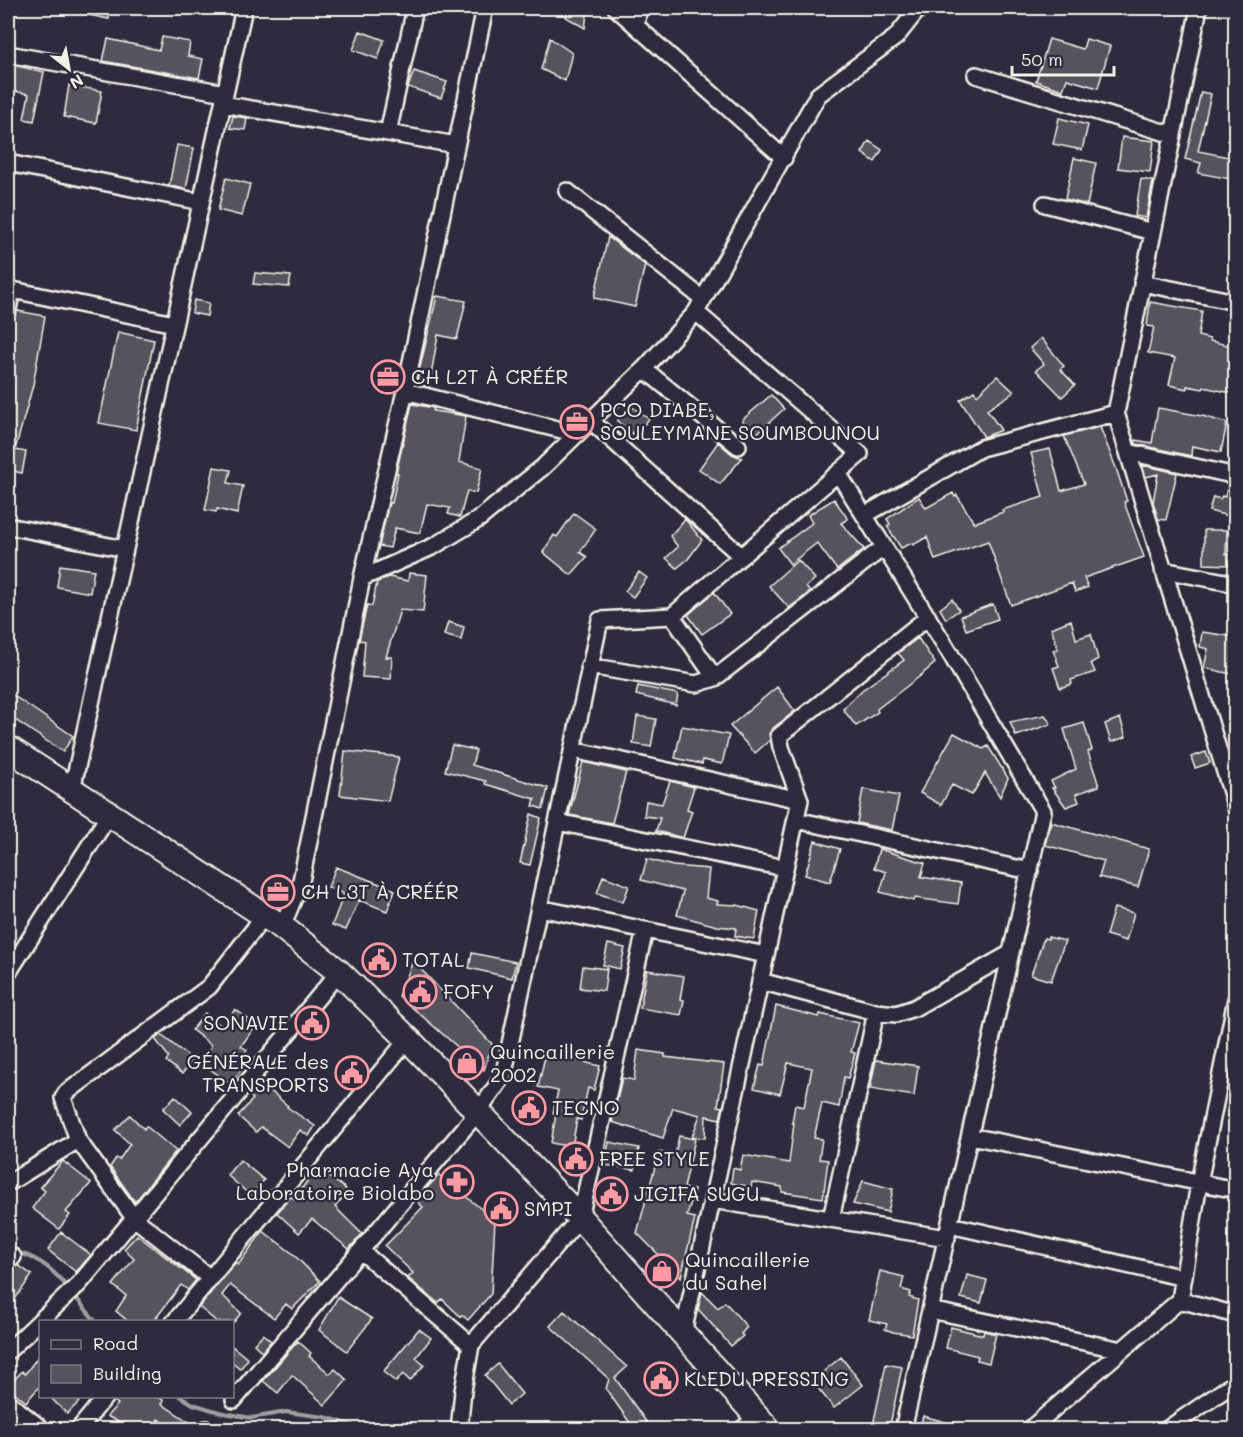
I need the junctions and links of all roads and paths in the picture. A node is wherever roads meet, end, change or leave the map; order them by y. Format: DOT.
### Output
graph roads {
  1 [pos="244,8"];
  2 [pos="415,8"];
  3 [pos="485,8"];
  4 [pos="616,8"];
  5 [pos="639,8"];
  6 [pos="919,8"];
  7 [pos="1199,8"];
  8 [pos="636,26"];
  9 [pos="8,54"];
  10 [pos="976,75"];
  11 [pos="224,98"];
  12 [pos="388,133"];
  13 [pos="1173,135"];
  14 [pos="456,145"];
  15 [pos="784,158"];
  16 [pos="8,163"];
  17 [pos="567,191"];
  18 [pos="201,202"];
  19 [pos="1045,204"];
  20 [pos="1153,232"];
  21 [pos="1142,283"];
  22 [pos="10,290"];
  23 [pos="1236,302"];
  24 [pos="700,306"];
  25 [pos="8,309"];
  26 [pos="174,324"];
  27 [pos="644,369"];
  28 [pos="405,391"];
  29 [pos="1116,413"];
  30 [pos="591,421"];
  31 [pos="578,434"];
  32 [pos="738,446"];
  33 [pos="1128,452"];
  34 [pos="838,473"];
  35 [pos="1236,476"];
  36 [pos="865,515"];
  37 [pos="8,526"];
  38 [pos="884,547"];
  39 [pos="125,549"];
  40 [pos="741,556"];
  41 [pos="1163,570"];
  42 [pos="362,578"];
  43 [pos="1236,584"];
  44 [pos="672,616"];
  45 [pos="928,617"];
  46 [pos="589,666"];
  47 [pos="715,678"];
  48 [pos="8,748"];
  49 [pos="573,750"];
  50 [pos="72,790"];
  51 [pos="800,800"];
  52 [pos="1236,808"];
  53 [pos="109,815"];
  54 [pos="796,820"];
  55 [pos="557,822"];
  56 [pos="785,868"];
  57 [pos="1030,871"];
  58 [pos="539,908"];
  59 [pos="273,921"];
  60 [pos="645,930"];
  61 [pos="1011,953"];
  62 [pos="766,955"];
  63 [pos="339,972"];
  64 [pos="8,974"];
  65 [pos="760,981"];
  66 [pos="1236,999"];
  67 [pos="876,1012"];
  68 [pos="408,1039"];
  69 [pos="478,1112"];
  70 [pos="970,1136"];
  71 [pos="78,1140"];
  72 [pos="12,1181"];
  73 [pos="1199,1183"];
  74 [pos="1236,1190"];
  75 [pos="712,1200"];
  76 [pos="134,1218"];
  77 [pos="580,1218"];
  78 [pos="831,1219"];
  79 [pos="948,1232"];
  80 [pos="361,1251"];
  81 [pos="210,1278"];
  82 [pos="1184,1278"];
  83 [pos="1180,1300"];
  84 [pos="930,1310"];
  85 [pos="1236,1315"];
  86 [pos="41,1320"];
  87 [pos="176,1320"];
  88 [pos="39,1322"];
  89 [pos="683,1333"];
  90 [pos="471,1345"];
  91 [pos="1122,1350"];
  92 [pos="8,1351"];
  93 [pos="1236,1382"];
  94 [pos="104,1398"];
  95 [pos="234,1400"];
  96 [pos="13,1406"];
  97 [pos="8,1424"];
  98 [pos="756,1425"];
  99 [pos="44,1430"];
  100 [pos="78,1430"];
  101 [pos="459,1430"];
  102 [pos="903,1430"];
  103 [pos="1029,1430"];
  104 [pos="1166,1430"];
  1 -- 11 [label="street"];
  2 -- 12 [label="street"];
  3 -- 14 [label="street"];
  4 -- 8 [label="street"];
  5 -- 8 [label="street"];
  6 -- 15 [label="street"];
  7 -- 13 [label="street"];
  8 -- 15 [label="street"];
  9 -- 11 [label="street"];
  10 -- 13 [label="street"];
  11 -- 12 [label="street"];
  11 -- 18 [label="street"];
  12 -- 14 [label="street"];
  13 -- 20 [label="street"];
  14 -- 28 [label="street"];
  15 -- 24 [label="street"];
  16 -- 18 [label="street"];
  17 -- 24 [label="street"];
  18 -- 26 [label="street"];
  19 -- 20 [label="street"];
  20 -- 21 [label="street"];
  21 -- 23 [label="street"];
  21 -- 29 [label="street"];
  22 -- 25 [label="street"];
  22 -- 26 [label="street"];
  24 -- 27 [label="street"];
  24 -- 34 [label="street"];
  26 -- 39 [label="street"];
  27 -- 30 [label="street"];
  27 -- 32 [label="street"];
  28 -- 31 [label="street"];
  28 -- 42 [label="street"];
  29 -- 33 [label="street"];
  29 -- 36 [label="street"];
  30 -- 31 [label="street"];
  30 -- 40 [label="street"];
  31 -- 42 [label="street"];
  33 -- 35 [label="street"];
  33 -- 41 [label="street"];
  34 -- 36 [label="street"];
  34 -- 40 [label="street"];
  36 -- 38 [label="street"];
  37 -- 39 [label="street"];
  38 -- 45 [label="street"];
  38 -- 47 [label="street"];
  39 -- 50 [label="street"];
  40 -- 44 [label="street"];
  41 -- 43 [label="street"];
  41 -- 52 [label="street"];
  42 -- 59 [label="street"];
  44 -- 46 [label="street"];
  44 -- 47 [label="street"];
  45 -- 51 [label="street"];
  45 -- 57 [label="street"];
  46 -- 47 [label="street"];
  46 -- 49 [label="street"];
  48 -- 50 [label="main road"];
  49 -- 51 [label="street"];
  49 -- 55 [label="street"];
  50 -- 53 [label="main road"];
  51 -- 54 [label="street"];
  53 -- 59 [label="main road"];
  53 -- 64 [label="street"];
  54 -- 56 [label="street"];
  54 -- 57 [label="street"];
  55 -- 56 [label="street"];
  55 -- 58 [label="street"];
  56 -- 62 [label="street"];
  57 -- 61 [label="street"];
  58 -- 60 [label="street"];
  58 -- 69 [label="street"];
  59 -- 63 [label="main road"];
  59 -- 71 [label="street"];
  60 -- 62 [label="street"];
  60 -- 77 [label="street"];
  61 -- 67 [label="street"];
  61 -- 70 [label="street"];
  62 -- 65 [label="street"];
  63 -- 68 [label="main road"];
  63 -- 76 [label="street"];
  65 -- 67 [label="street"];
  65 -- 75 [label="street"];
  66 -- 73 [label="street"];
  67 -- 78 [label="street"];
  68 -- 69 [label="main road"];
  68 -- 81 [label="street"];
  69 -- 77 [label="main road"];
  69 -- 80 [label="street"];
  70 -- 73 [label="street"];
  70 -- 79 [label="street"];
  71 -- 72 [label="street"];
  71 -- 76 [label="street"];
  73 -- 74 [label="street"];
  73 -- 82 [label="street"];
  75 -- 78 [label="street"];
  75 -- 89 [label="street"];
  76 -- 81 [label="street"];
  76 -- 86 [label="street"];
  77 -- 89 [label="main road"];
  77 -- 90 [label="street"];
  78 -- 79 [label="street"];
  79 -- 82 [label="street"];
  79 -- 84 [label="street"];
  80 -- 90 [label="street"];
  80 -- 95 [label="street"];
  81 -- 87 [label="street"];
  82 -- 83 [label="street"];
  83 -- 85 [label="street"];
  83 -- 91 [label="street"];
  84 -- 91 [label="street"];
  84 -- 102 [label="street"];
  88 -- 92 [label="street"];
  89 -- 98 [label="main road"];
  90 -- 101 [label="street"];
  91 -- 103 [label="street"];
  93 -- 104 [label="street"];
  94 -- 100 [label="street"];
  96 -- 97 [label="street"];
  96 -- 99 [label="street"];
}
